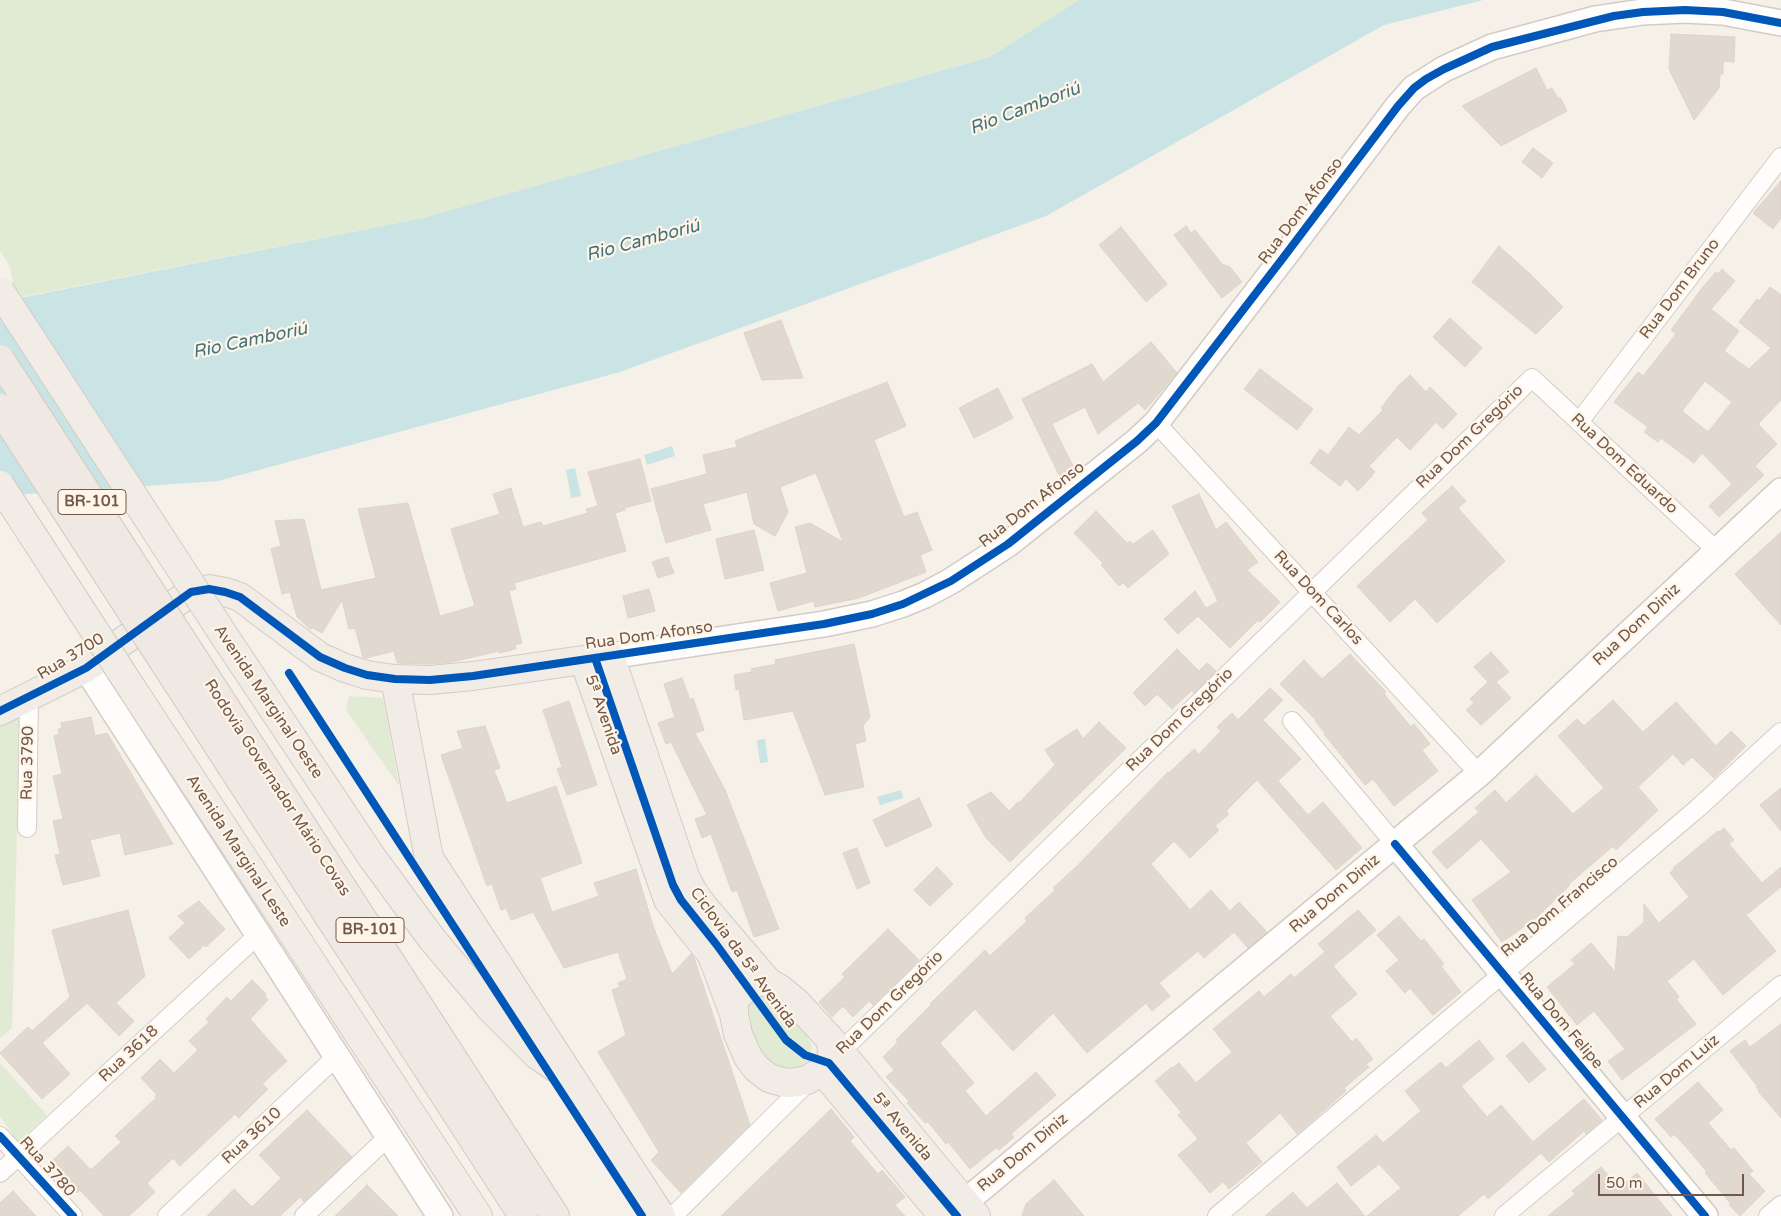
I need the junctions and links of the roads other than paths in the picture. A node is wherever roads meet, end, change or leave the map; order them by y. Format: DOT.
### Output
graph roads {
  1 [pos="1781,22"];
  2 [pos="1781,157"];
  3 [pos="0,291"];
  4 [pos="0,359"];
  5 [pos="1532,378"];
  6 [pos="0,408"];
  7 [pos="1156,422"];
  8 [pos="1580,422"];
  9 [pos="0,485"];
  10 [pos="1781,491"];
  11 [pos="1717,551"];
  12 [pos="1312,592"];
  13 [pos="153,620"];
  14 [pos="610,656"];
  15 [pos="584,660"];
  16 [pos="86,668"];
  17 [pos="394,679"];
  18 [pos="29,698"];
  19 [pos="0,712"];
  20 [pos="1292,721"];
  21 [pos="1781,732"];
  22 [pos="1479,774"];
  23 [pos="27,828"];
  24 [pos="1395,844"];
  25 [pos="258,935"];
  26 [pos="1503,974"];
  27 [pos="768,982"];
  28 [pos="1781,985"];
  29 [pos="734,1014"];
  30 [pos="337,1056"];
  31 [pos="827,1059"];
  32 [pos="574,1081"];
  33 [pos="1623,1117"];
  34 [pos="0,1136"];
  35 [pos="388,1136"];
  36 [pos="18,1156"];
  37 [pos="0,1173"];
  38 [pos="1781,1205"];
  39 [pos="961,1211"];
  40 [pos="73,1216"];
  41 [pos="167,1216"];
  42 [pos="304,1216"];
  43 [pos="440,1216"];
  44 [pos="478,1216"];
  45 [pos="523,1216"];
  46 [pos="555,1216"];
  47 [pos="661,1216"];
  48 [pos="673,1216"];
  49 [pos="1217,1216"];
  50 [pos="1504,1216"];
  51 [pos="1705,1216"];
  52 [pos="1768,1216"];
  1 -- 7 [label="main road, Rua Dom Afonso"];
  2 -- 8 [label="street, Rua Dom Bruno"];
  3 -- 32 [label="main road, Avenida Marginal Oeste, bridge"];
  4 -- 46 [label="highway, Rodovia Governador Mário Covas / BR-101, bridge"];
  5 -- 8 [label="street, Rua Dom Eduardo"];
  5 -- 12 [label="street, Rua Dom Gregório"];
  6 -- 45 [label="highway, Rodovia Governador Mário Covas / BR-101, bridge"];
  7 -- 12 [label="street, Rua Dom Carlos"];
  7 -- 14 [label="main road, Rua Dom Afonso"];
  8 -- 11 [label="street, Rua Dom Eduardo"];
  9 -- 44 [label="main road, Avenida Marginal Leste, bridge"];
  10 -- 11 [label="main road, Rua Dom Diniz"];
  11 -- 22 [label="main road, Rua Dom Diniz"];
  12 -- 22 [label="street, Rua Dom Carlos"];
  12 -- 31 [label="street, Rua Dom Gregório"];
  13 -- 16 [label="main road, Rua 3700"];
  13 -- 17 [label="main road, Rua Dom Afonso"];
  14 -- 15 [label="main road, Rua Dom Afonso"];
  14 -- 27 [label="main road, 5ª Avenida"];
  15 -- 17 [label="main road, Rua Dom Afonso"];
  15 -- 29 [label="main road, 5ª Avenida"];
  16 -- 18 [label="main road, Rua 3700"];
  16 -- 25 [label="main road, Avenida Marginal Leste"];
  17 -- 32 [label="main road, Avenida Marginal Oeste"];
  18 -- 19 [label="main road, Rua 3700"];
  18 -- 23 [label="street, Rua 3790"];
  20 -- 24 [label="street, Rua Dom Felipe"];
  21 -- 26 [label="street, Rua Dom Francisco"];
  22 -- 24 [label="main road, Rua Dom Diniz"];
  24 -- 26 [label="main road, Rua Dom Felipe"];
  24 -- 39 [label="main road, Rua Dom Diniz"];
  25 -- 30 [label="main road, Avenida Marginal Leste"];
  25 -- 36 [label="street, Rua 3618"];
  26 -- 33 [label="main road, Rua Dom Felipe"];
  26 -- 49 [label="street, Rua Dom Francisco"];
  27 -- 29 [label="main road"];
  27 -- 31 [label="main road"];
  28 -- 33 [label="street, Rua Dom Luiz"];
  29 -- 31 [label="main road"];
  30 -- 35 [label="main road, Avenida Marginal Leste"];
  30 -- 41 [label="street, Rua 3610"];
  31 -- 39 [label="main road, 5ª Avenida"];
  31 -- 48 [label="street, Rua Dom Gregório"];
  32 -- 47 [label="main road, Avenida Marginal Oeste"];
  33 -- 50 [label="street, Rua Dom Luiz"];
  33 -- 51 [label="main road, Rua Dom Felipe"];
  34 -- 36 [label="street, Rua 3780"];
  35 -- 42 [label="street"];
  35 -- 43 [label="main road, Avenida Marginal Leste"];
  36 -- 37 [label="street, Rua 3618"];
  36 -- 40 [label="street, Rua 3780"];
  38 -- 52 [label="street"];
}
